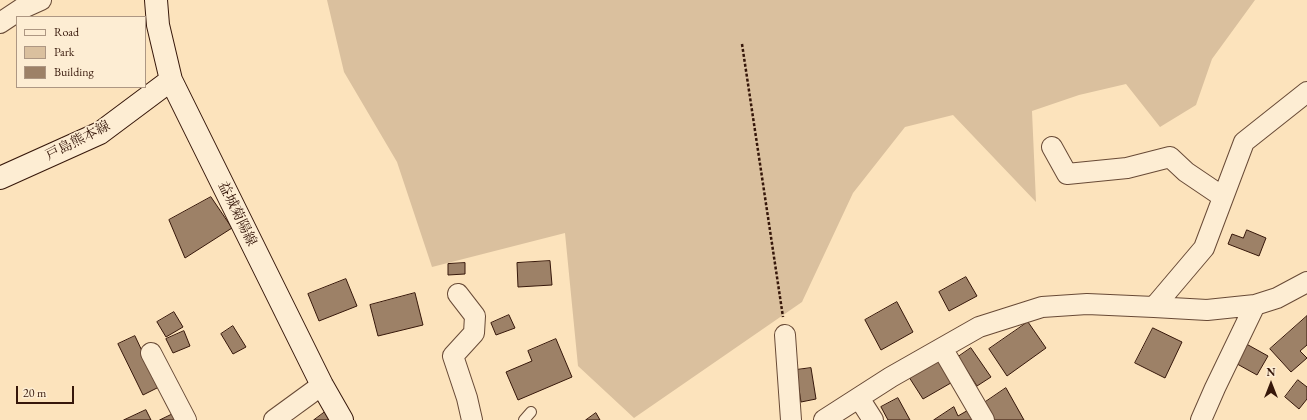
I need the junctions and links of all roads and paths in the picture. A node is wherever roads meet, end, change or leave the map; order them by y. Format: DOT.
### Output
graph roads {
  1 [pos="41,0"];
  2 [pos="156,0"];
  3 [pos="0,23"];
  4 [pos="742,44"];
  5 [pos="171,80"];
  6 [pos="1307,92"];
  7 [pos="1052,147"];
  8 [pos="0,178"];
  9 [pos="1223,197"];
  10 [pos="1306,285"];
  11 [pos="458,294"];
  12 [pos="1255,305"];
  13 [pos="1154,307"];
  14 [pos="786,335"];
  15 [pos="942,348"];
  16 [pos="151,353"];
  17 [pos="322,385"];
  18 [pos="859,398"];
  19 [pos="186,420"];
  20 [pos="274,420"];
  21 [pos="342,420"];
  22 [pos="472,420"];
  23 [pos="791,420"];
  24 [pos="824,420"];
  25 [pos="873,420"];
  26 [pos="984,420"];
  27 [pos="1201,420"];
  1 -- 3 [label="street"];
  2 -- 5 [label="main road, 益城菊陽線"];
  4 -- 14 [label="path"];
  5 -- 8 [label="main road, 戸島熊本線"];
  5 -- 17 [label="main road, 益城菊陽線"];
  6 -- 9 [label="street"];
  7 -- 9 [label="street"];
  9 -- 13 [label="street"];
  10 -- 12 [label="street"];
  11 -- 22 [label="street"];
  12 -- 13 [label="street"];
  12 -- 27 [label="street"];
  13 -- 15 [label="street"];
  14 -- 23 [label="street"];
  15 -- 18 [label="street"];
  15 -- 26 [label="street"];
  16 -- 19 [label="street"];
  17 -- 20 [label="street"];
  17 -- 21 [label="main road, 益城菊陽線"];
  18 -- 24 [label="street"];
  18 -- 25 [label="street"];
}
